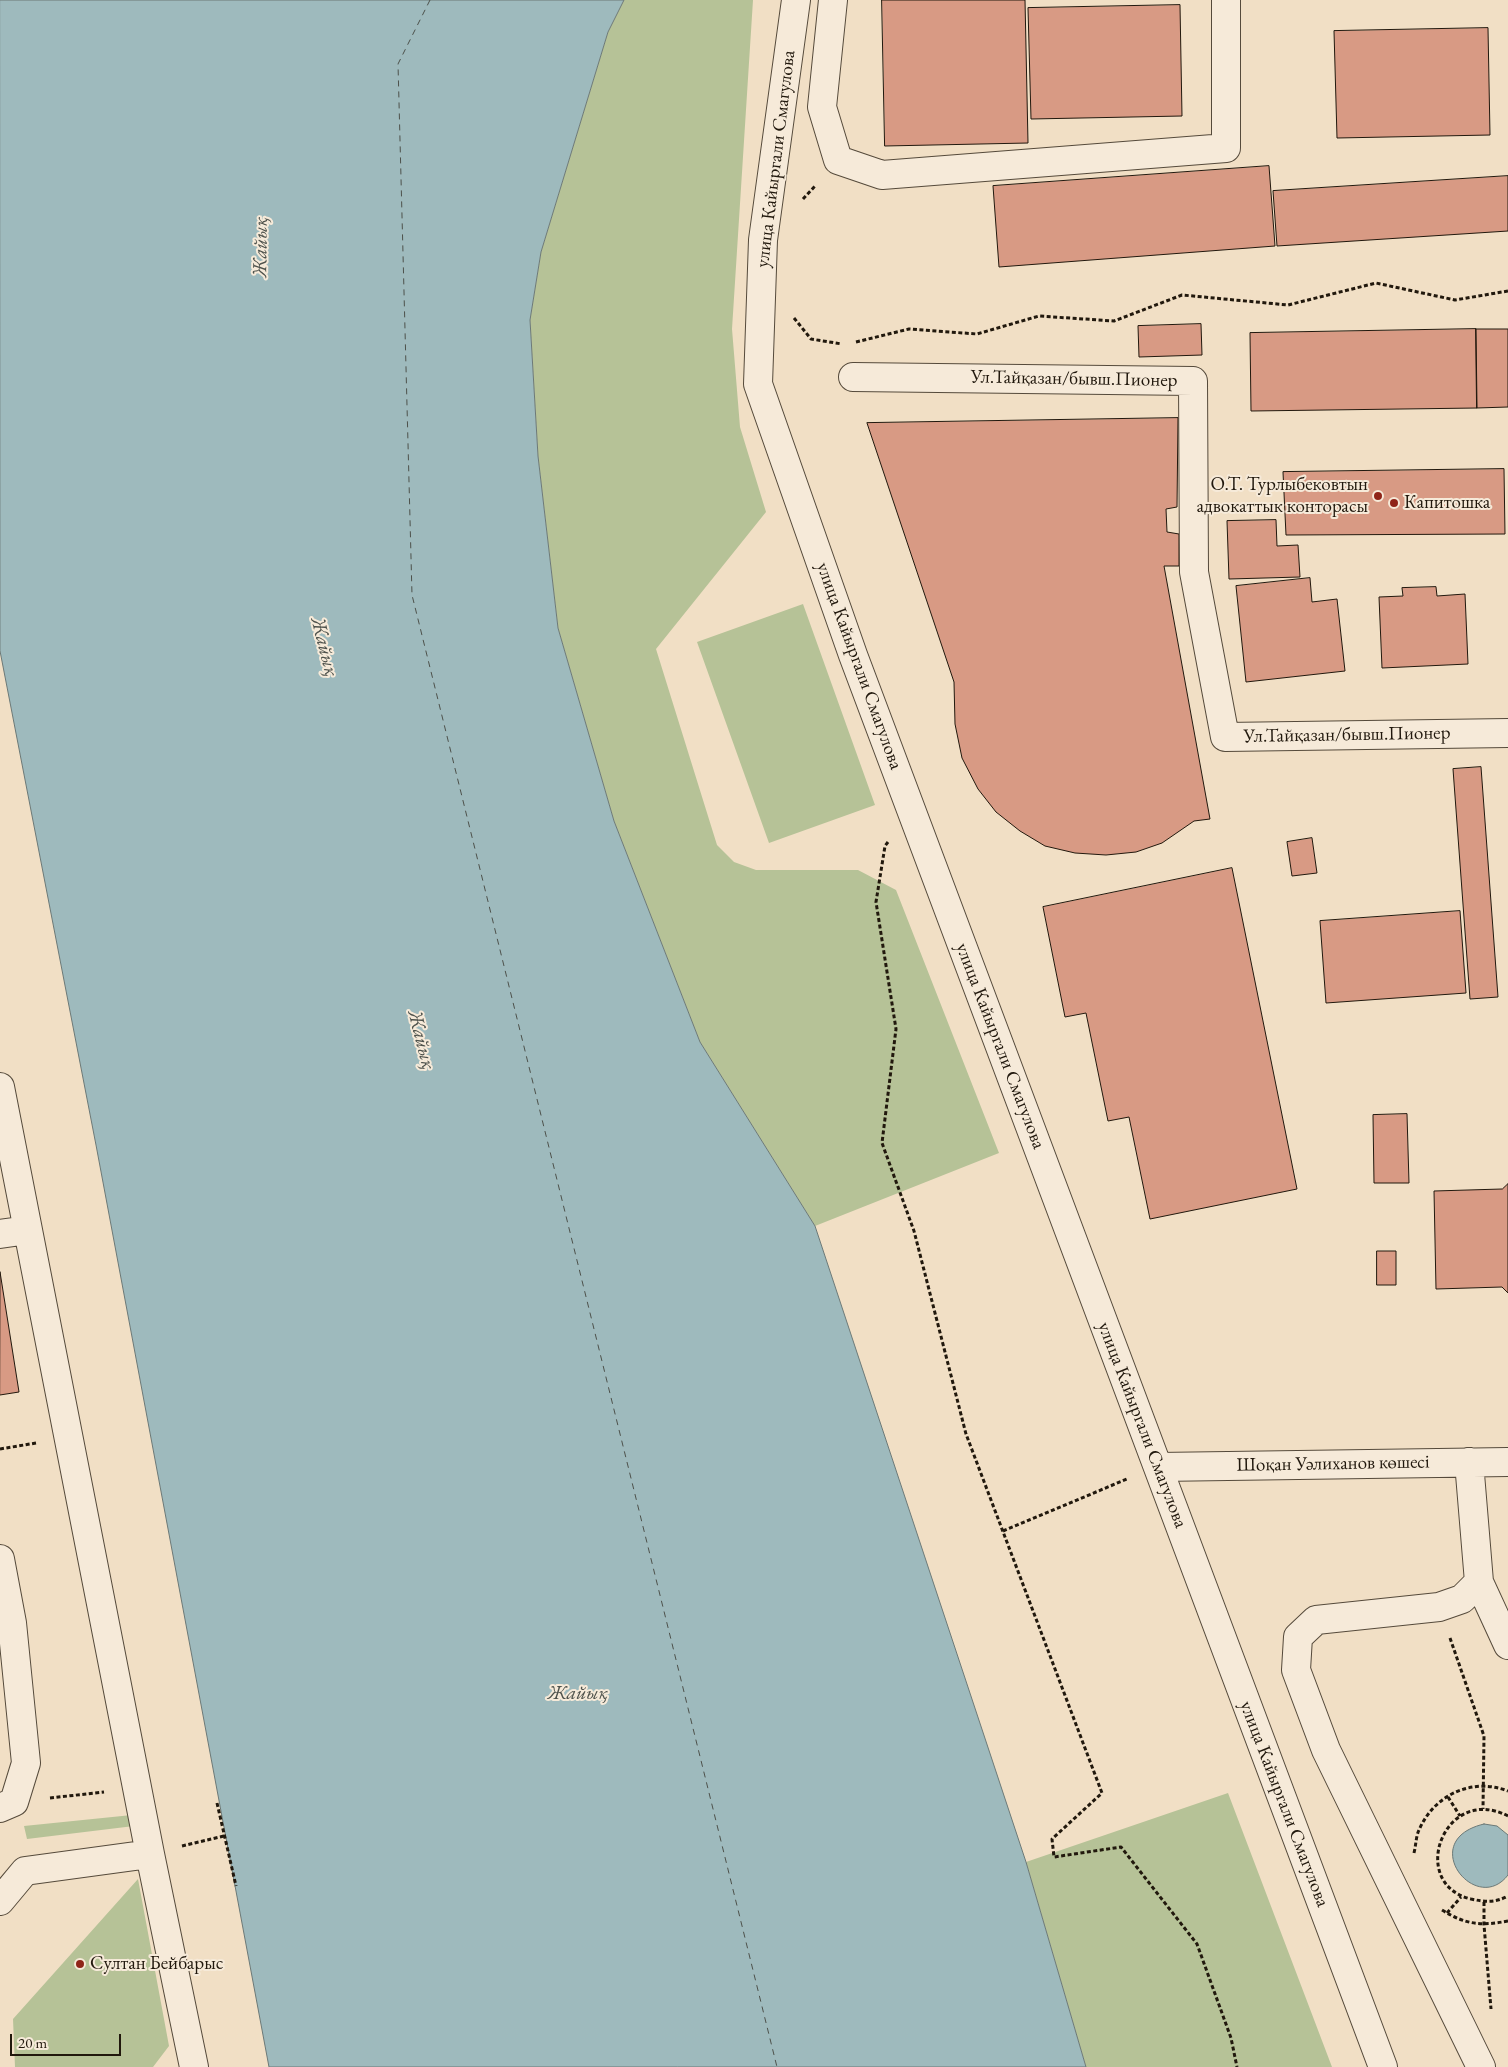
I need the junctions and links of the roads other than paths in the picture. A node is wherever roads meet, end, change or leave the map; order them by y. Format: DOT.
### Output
graph roads {
  1 [pos="796,0"];
  2 [pos="833,0"];
  3 [pos="1226,0"];
  4 [pos="853,377"];
  5 [pos="1508,733"];
  6 [pos="0,1087"];
  7 [pos="28,1230"];
  8 [pos="0,1234"];
  9 [pos="1469,1462"];
  10 [pos="1508,1462"];
  11 [pos="1158,1467"];
  12 [pos="0,1559"];
  13 [pos="1479,1582"];
  14 [pos="1508,1645"];
  15 [pos="7,1805"];
  16 [pos="150,1854"];
  17 [pos="0,1901"];
  18 [pos="194,2067"];
  19 [pos="1383,2067"];
  20 [pos="1481,2067"];
  1 -- 11 [label="street, улица Кайыргали Смагулова"];
  2 -- 3 [label="street"];
  4 -- 5 [label="street, Ул.Тайқазан/бывш.Пионер"];
  6 -- 7 [label="street"];
  7 -- 8 [label="street"];
  7 -- 16 [label="street"];
  9 -- 10 [label="street, Шоқан Уәлиханов көшесі"];
  9 -- 11 [label="street, Шоқан Уәлиханов көшесі"];
  9 -- 13 [label="street"];
  11 -- 19 [label="street, улица Кайыргали Смагулова"];
  12 -- 15 [label="street"];
  13 -- 14 [label="street"];
  13 -- 20 [label="street"];
  16 -- 17 [label="street"];
  16 -- 18 [label="street"];
}
